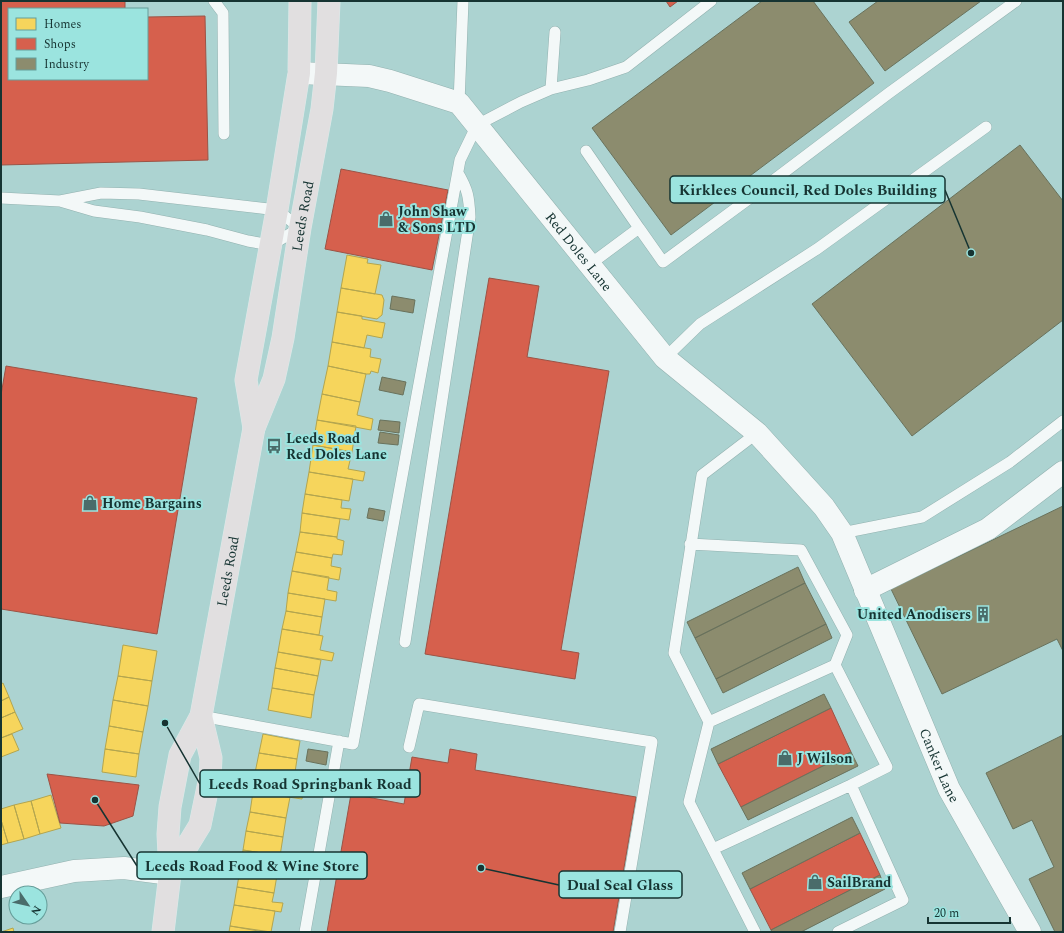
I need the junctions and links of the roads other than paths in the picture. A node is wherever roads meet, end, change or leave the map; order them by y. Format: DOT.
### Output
graph roads {
  1 [pos="214,1"];
  2 [pos="300,1"];
  3 [pos="329,1"];
  4 [pos="463,1"];
  5 [pos="711,1"];
  6 [pos="1016,1"];
  7 [pos="555,32"];
  8 [pos="298,72"];
  9 [pos="326,73"];
  10 [pos="551,89"];
  11 [pos="459,103"];
  12 [pos="476,125"];
  13 [pos="986,126"];
  14 [pos="224,134"];
  15 [pos="586,151"];
  16 [pos="458,173"];
  17 [pos="1,198"];
  18 [pos="60,201"];
  19 [pos="278,210"];
  20 [pos="300,228"];
  21 [pos="640,228"];
  22 [pos="271,245"];
  23 [pos="589,265"];
  24 [pos="666,358"];
  25 [pos="1063,421"];
  26 [pos="254,428"];
  27 [pos="757,433"];
  28 [pos="1063,472"];
  29 [pos="824,507"];
  30 [pos="842,533"];
  31 [pos="690,544"];
  32 [pos="865,590"];
  33 [pos="405,642"];
  34 [pos="835,665"];
  35 [pos="201,716"];
  36 [pos="709,722"];
  37 [pos="339,741"];
  38 [pos="409,746"];
  39 [pos="851,785"];
  40 [pos="713,849"];
  41 [pos="170,874"];
  42 [pos="1,887"];
  43 [pos="163,932"];
  44 [pos="304,932"];
  45 [pos="620,932"];
  46 [pos="755,932"];
  47 [pos="838,932"];
  48 [pos="1030,932"];
  1 -- 14 [label="lane"];
  2 -- 8 [label="main road, Leeds Road"];
  3 -- 9 [label="main road, Leeds Road"];
  4 -- 11 [label="lane"];
  5 -- 10 [label="lane"];
  6 -- 21 [label="lane"];
  7 -- 10 [label="lane"];
  8 -- 9 [label="street"];
  8 -- 19 [label="main road, Leeds Road"];
  9 -- 11 [label="street"];
  9 -- 20 [label="main road, Leeds Road"];
  10 -- 12 [label="lane"];
  11 -- 12 [label="street, Red Doles Lane"];
  12 -- 16 [label="lane"];
  12 -- 23 [label="street, Red Doles Lane"];
  13 -- 24 [label="lane"];
  15 -- 21 [label="lane"];
  16 -- 33 [label="lane"];
  16 -- 37 [label="lane"];
  17 -- 18 [label="lane"];
  18 -- 19 [label="lane"];
  18 -- 22 [label="lane"];
  19 -- 20 [label="lane"];
  19 -- 22 [label="main road, Leeds Road"];
  20 -- 22 [label="lane"];
  20 -- 26 [label="main road, Leeds Road"];
  21 -- 23 [label="lane"];
  22 -- 26 [label="main road, Leeds Road"];
  23 -- 24 [label="street, Red Doles Lane"];
  24 -- 27 [label="street, Red Doles Lane"];
  25 -- 30 [label="lane"];
  26 -- 35 [label="main road, Leeds Road"];
  27 -- 29 [label="street, Red Doles Lane"];
  27 -- 31 [label="lane"];
  28 -- 32 [label="street"];
  29 -- 30 [label="street, Canker Lane"];
  30 -- 32 [label="street, Canker Lane"];
  31 -- 34 [label="lane"];
  31 -- 36 [label="lane"];
  32 -- 48 [label="street, Canker Lane"];
  34 -- 36 [label="lane"];
  34 -- 39 [label="lane"];
  35 -- 37 [label="lane"];
  35 -- 41 [label="main road, Leeds Road"];
  35 -- 41 [label="main road, Leeds Road"];
  36 -- 40 [label="lane"];
  37 -- 44 [label="lane"];
  38 -- 45 [label="lane"];
  39 -- 40 [label="lane"];
  39 -- 47 [label="lane"];
  40 -- 46 [label="lane"];
  41 -- 42 [label="street"];
  41 -- 43 [label="main road, Leeds Road"];
}
